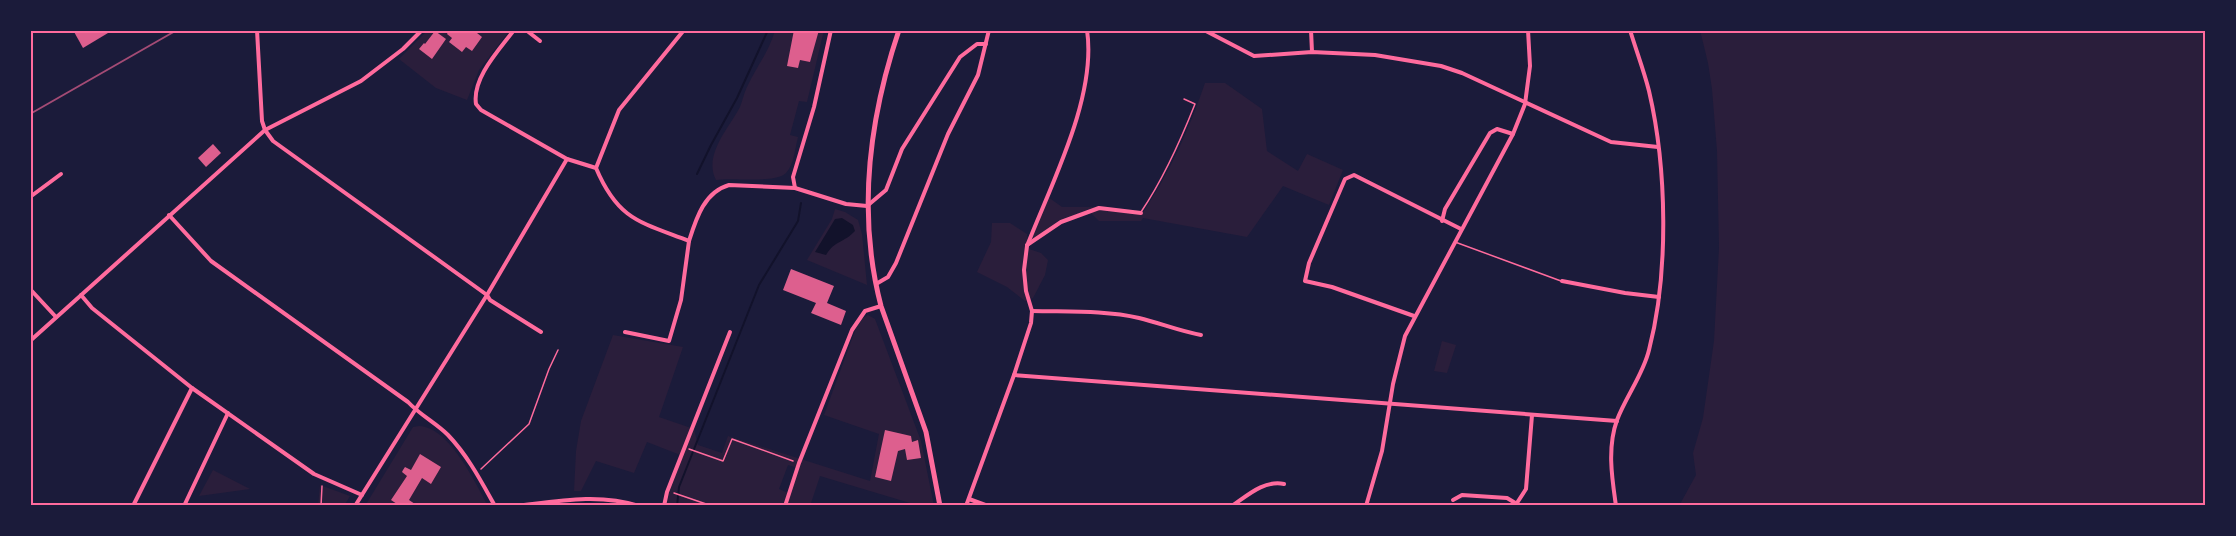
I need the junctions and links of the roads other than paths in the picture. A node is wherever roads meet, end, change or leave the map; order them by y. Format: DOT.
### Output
graph roads {
  1 [pos="257,30"];
  2 [pos="422,30"];
  3 [pos="514,30"];
  4 [pos="526,30"];
  5 [pos="684,30"];
  6 [pos="831,30"];
  7 [pos="899,30"];
  8 [pos="989,30"];
  9 [pos="1087,30"];
  10 [pos="1204,30"];
  11 [pos="1311,30"];
  12 [pos="1528,30"];
  13 [pos="1630,30"];
  14 [pos="540,41"];
  15 [pos="986,44"];
  16 [pos="1312,52"];
  17 [pos="1184,99"];
  18 [pos="1525,104"];
  19 [pos="265,130"];
  20 [pos="1513,134"];
  21 [pos="1658,147"];
  22 [pos="567,159"];
  23 [pos="596,168"];
  24 [pos="61,174"];
  25 [pos="795,188"];
  26 [pos="30,196"];
  27 [pos="867,206"];
  28 [pos="1141,213"];
  29 [pos="169,215"];
  30 [pos="1442,221"];
  31 [pos="1461,229"];
  32 [pos="689,241"];
  33 [pos="1455,242"];
  34 [pos="1027,246"];
  35 [pos="1562,281"];
  36 [pos="875,285"];
  37 [pos="30,289"];
  38 [pos="81,295"];
  39 [pos="487,295"];
  40 [pos="1659,297"];
  41 [pos="881,306"];
  42 [pos="1032,310"];
  43 [pos="1414,316"];
  44 [pos="56,317"];
  45 [pos="541,332"];
  46 [pos="625,332"];
  47 [pos="730,332"];
  48 [pos="1201,335"];
  49 [pos="30,341"];
  50 [pos="1014,375"];
  51 [pos="192,388"];
  52 [pos="1390,403"];
  53 [pos="416,411"];
  54 [pos="228,413"];
  55 [pos="1532,415"];
  56 [pos="1617,421"];
  57 [pos="1284,484"];
  58 [pos="362,495"];
  59 [pos="969,499"];
  60 [pos="1453,500"];
  61 [pos="1516,505"];
  62 [pos="133,506"];
  63 [pos="184,506"];
  64 [pos="355,506"];
  65 [pos="495,506"];
  66 [pos="518,506"];
  67 [pos="639,506"];
  68 [pos="664,506"];
  69 [pos="785,506"];
  70 [pos="940,506"];
  71 [pos="966,506"];
  72 [pos="988,506"];
  73 [pos="1232,506"];
  74 [pos="1366,506"];
  75 [pos="1616,506"];
  1 -- 19 [label="street"];
  2 -- 19 [label="street"];
  3 -- 22 [label="street"];
  4 -- 14 [label="street"];
  5 -- 23 [label="street"];
  6 -- 25 [label="street"];
  7 -- 27 [label="main road"];
  8 -- 15 [label="street"];
  9 -- 34 [label="street"];
  10 -- 16 [label="street"];
  11 -- 16 [label="street"];
  12 -- 18 [label="street"];
  13 -- 21 [label="street"];
  15 -- 27 [label="street"];
  15 -- 36 [label="street"];
  16 -- 18 [label="street"];
  17 -- 28 [label="lane"];
  18 -- 20 [label="street"];
  18 -- 21 [label="street"];
  19 -- 29 [label="street"];
  19 -- 39 [label="street"];
  20 -- 30 [label="street"];
  20 -- 31 [label="street"];
  21 -- 40 [label="street"];
  22 -- 23 [label="street"];
  22 -- 39 [label="street"];
  23 -- 32 [label="street"];
  24 -- 26 [label="street"];
  25 -- 27 [label="street"];
  25 -- 32 [label="street"];
  27 -- 36 [label="main road"];
  28 -- 34 [label="street"];
  29 -- 38 [label="street"];
  29 -- 53 [label="street"];
  30 -- 31 [label="street"];
  30 -- 43 [label="street"];
  31 -- 33 [label="street"];
  32 -- 46 [label="street"];
  33 -- 35 [label="lane"];
  33 -- 43 [label="street"];
  34 -- 42 [label="street"];
  35 -- 40 [label="street"];
  36 -- 41 [label="main road"];
  37 -- 44 [label="street"];
  38 -- 44 [label="street"];
  38 -- 51 [label="street"];
  39 -- 45 [label="street"];
  39 -- 53 [label="street"];
  40 -- 56 [label="street"];
  41 -- 69 [label="street"];
  41 -- 70 [label="main road"];
  42 -- 48 [label="street"];
  42 -- 50 [label="street"];
  43 -- 52 [label="street"];
  44 -- 49 [label="street"];
  47 -- 68 [label="street"];
  50 -- 52 [label="street"];
  50 -- 59 [label="street"];
  51 -- 54 [label="street"];
  51 -- 62 [label="street"];
  52 -- 55 [label="street"];
  52 -- 74 [label="street"];
  53 -- 58 [label="street"];
  53 -- 65 [label="street"];
  54 -- 58 [label="street"];
  54 -- 63 [label="street"];
  55 -- 56 [label="street"];
  55 -- 61 [label="street"];
  56 -- 75 [label="street"];
  57 -- 73 [label="street"];
  58 -- 64 [label="street"];
  59 -- 71 [label="street"];
  59 -- 72 [label="street"];
  60 -- 61 [label="street"];
  66 -- 67 [label="street"];
}
